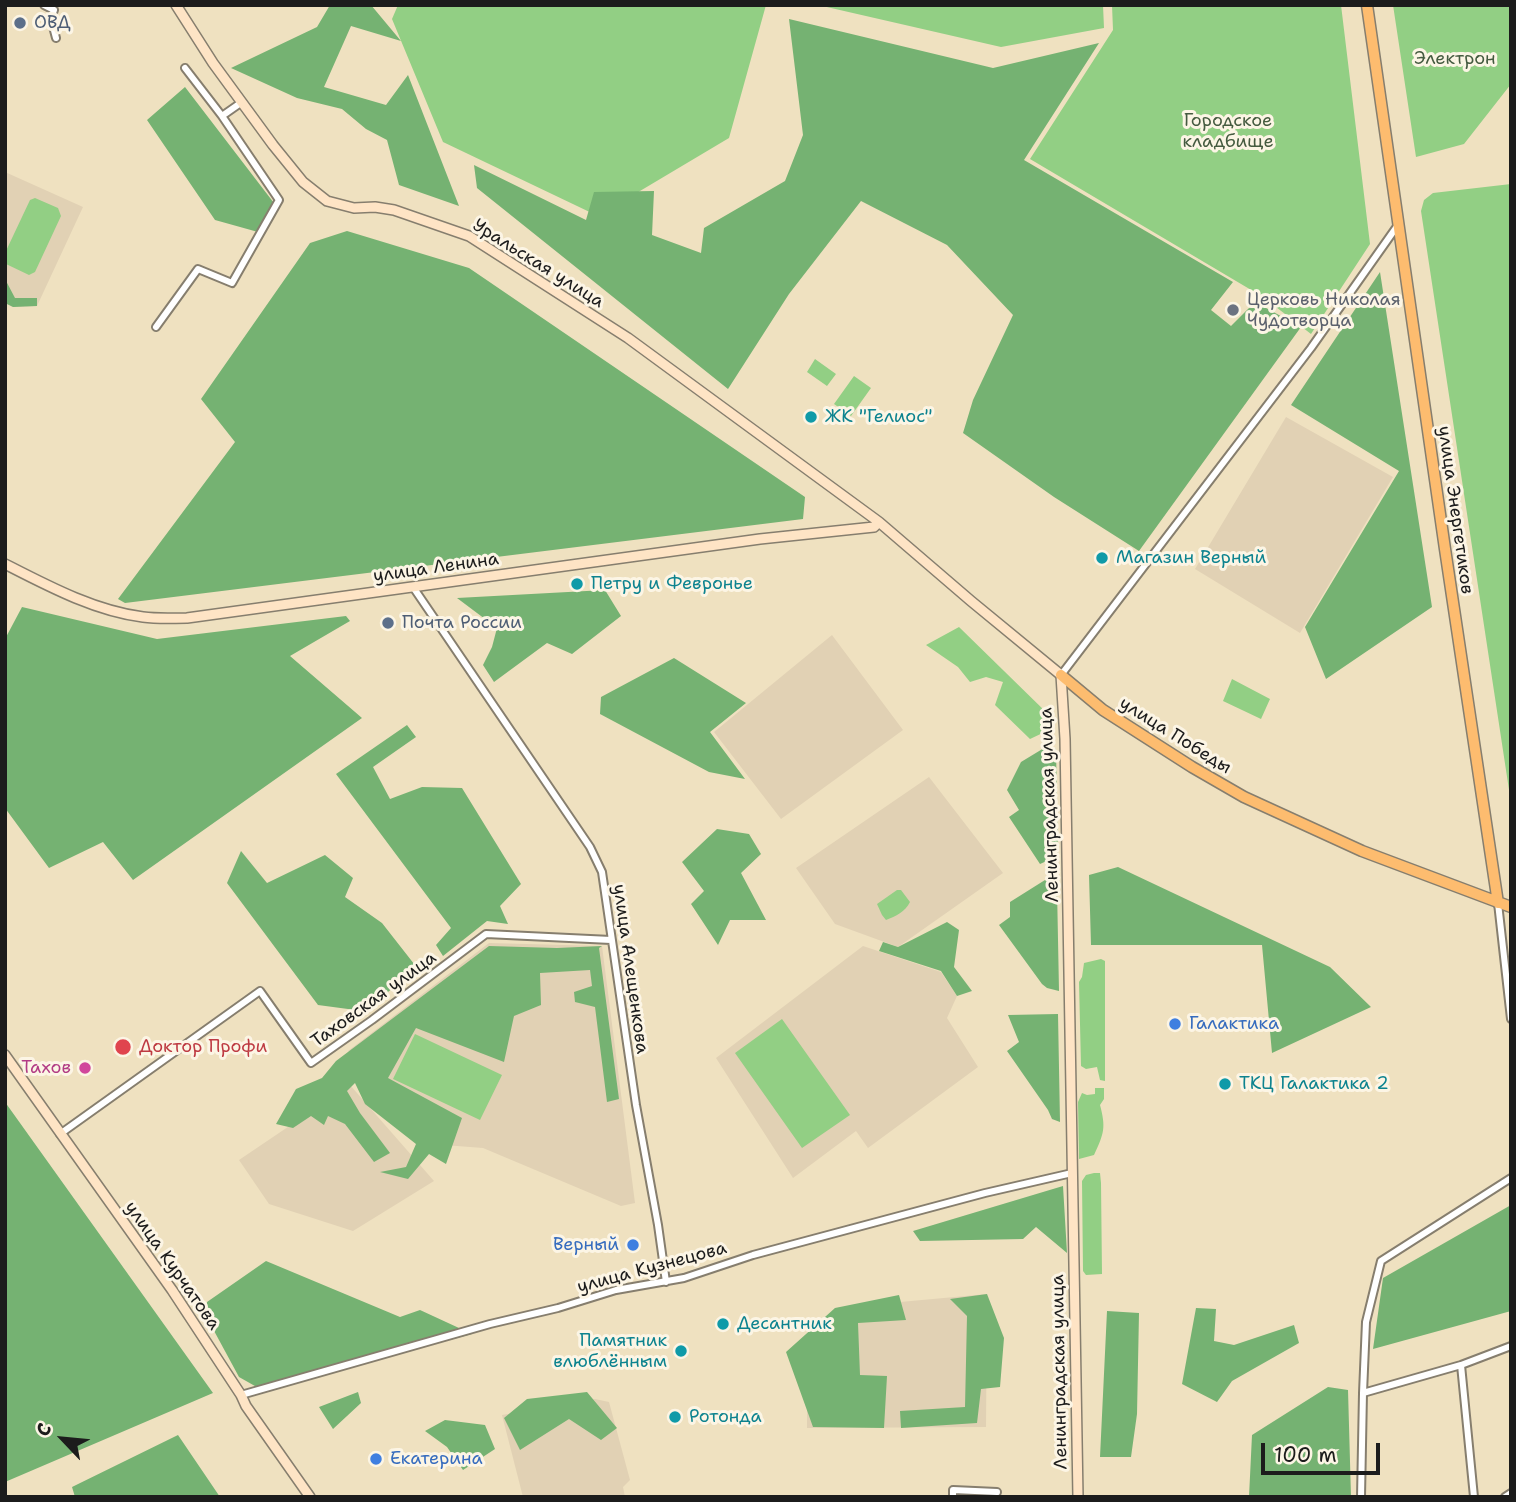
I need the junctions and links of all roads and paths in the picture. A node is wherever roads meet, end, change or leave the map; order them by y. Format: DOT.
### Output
graph roads {
  1 [pos="44,5"];
  2 [pos="176,5"];
  3 [pos="1367,5"];
  4 [pos="56,38"];
  5 [pos="185,68"];
  6 [pos="242,102"];
  7 [pos="222,117"];
  8 [pos="1398,225"];
  9 [pos="156,327"];
  10 [pos="879,522"];
  11 [pos="5,565"];
  12 [pos="413,587"];
  13 [pos="1061,675"];
  14 [pos="1498,903"];
  15 [pos="1511,907"];
  16 [pos="611,940"];
  17 [pos="1511,1019"];
  18 [pos="5,1055"];
  19 [pos="60,1134"];
  20 [pos="1072,1173"];
  21 [pos="1511,1178"];
  22 [pos="666,1282"];
  23 [pos="1511,1346"];
  24 [pos="1461,1365"];
  25 [pos="1363,1393"];
  26 [pos="241,1395"];
  27 [pos="999,1493"];
  28 [pos="1511,1493"];
  29 [pos="310,1497"];
  30 [pos="953,1497"];
  31 [pos="1078,1497"];
  32 [pos="1361,1497"];
  33 [pos="1474,1497"];
  34 [pos="1505,1497"];
  1 -- 4 [label="street"];
  2 -- 6 [label="main road, Уральская улица"];
  3 -- 8 [label="main road, улица Энергетиков"];
  5 -- 7 [label="street"];
  6 -- 7 [label="street"];
  6 -- 10 [label="main road, Уральская улица"];
  7 -- 9 [label="street"];
  8 -- 13 [label="street"];
  8 -- 14 [label="main road, улица Энергетиков"];
  10 -- 12 [label="main road, улица Ленина"];
  10 -- 13 [label="main road, улица Победы"];
  11 -- 12 [label="main road, улица Ленина"];
  12 -- 16 [label="street, улица Алещенкова"];
  13 -- 14 [label="main road, улица Победы"];
  13 -- 20 [label="main road, Ленинградская улица"];
  14 -- 15 [label="main road, улица Победы"];
  14 -- 17 [label="street, улица Энергетиков"];
  16 -- 19 [label="street, Таховская улица"];
  16 -- 22 [label="street, улица Алещенкова"];
  18 -- 19 [label="main road, улица Курчатова"];
  19 -- 26 [label="main road, улица Курчатова"];
  20 -- 22 [label="street, улица Кузнецова"];
  20 -- 31 [label="main road, Ленинградская улица"];
  21 -- 25 [label="street"];
  22 -- 26 [label="street, улица Кузнецова"];
  23 -- 24 [label="street"];
  24 -- 25 [label="street"];
  24 -- 33 [label="street"];
  25 -- 32 [label="street"];
  26 -- 29 [label="main road, улица Курчатова"];
  27 -- 30 [label="street"];
  28 -- 34 [label="street"];
}
